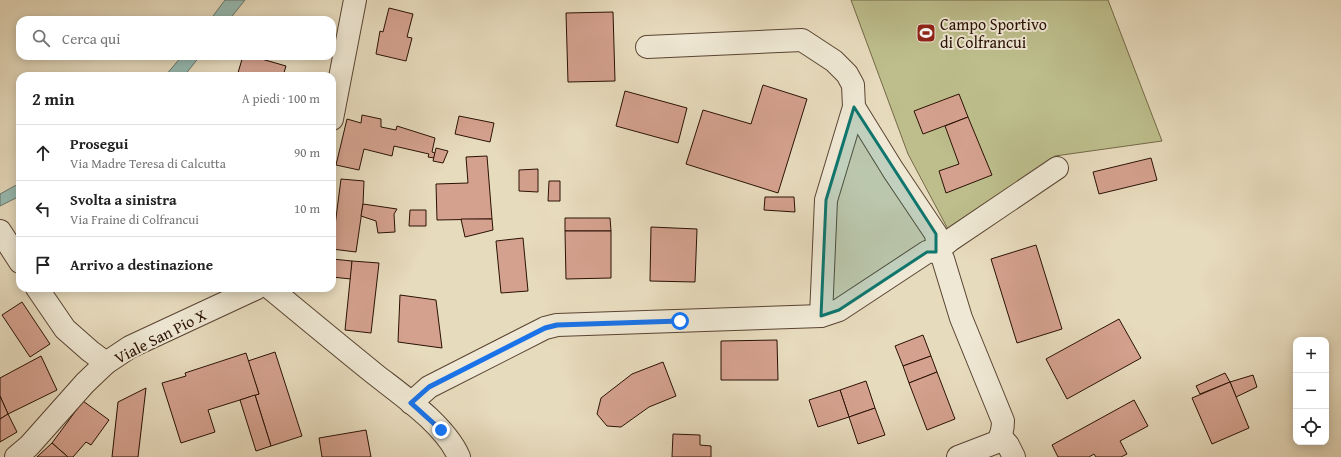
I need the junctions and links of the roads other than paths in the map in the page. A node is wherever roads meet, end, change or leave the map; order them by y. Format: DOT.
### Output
graph roads {
  1 [pos="355,0"];
  2 [pos="647,47"];
  3 [pos="336,99"];
  4 [pos="854,107"];
  5 [pos="1057,168"];
  6 [pos="0,231"];
  7 [pos="936,252"];
  8 [pos="16,256"];
  9 [pos="41,292"];
  10 [pos="248,292"];
  11 [pos="275,292"];
  12 [pos="821,316"];
  13 [pos="106,364"];
  14 [pos="411,403"];
  15 [pos="1001,437"];
  16 [pos="16,457"];
  17 [pos="459,457"];
  18 [pos="958,457"];
  19 [pos="1014,457"];
  1 -- 3 [label="street"];
  2 -- 4 [label="street"];
  4 -- 7 [label="street"];
  4 -- 12 [label="street"];
  5 -- 7 [label="street"];
  6 -- 8 [label="street"];
  7 -- 12 [label="street"];
  7 -- 15 [label="street"];
  9 -- 13 [label="street"];
  10 -- 13 [label="street, Viale San Pio X"];
  11 -- 14 [label="street"];
  12 -- 14 [label="street"];
  13 -- 16 [label="street, Viale San Pio X"];
  14 -- 17 [label="street"];
  15 -- 18 [label="street"];
  15 -- 19 [label="street"];
}
